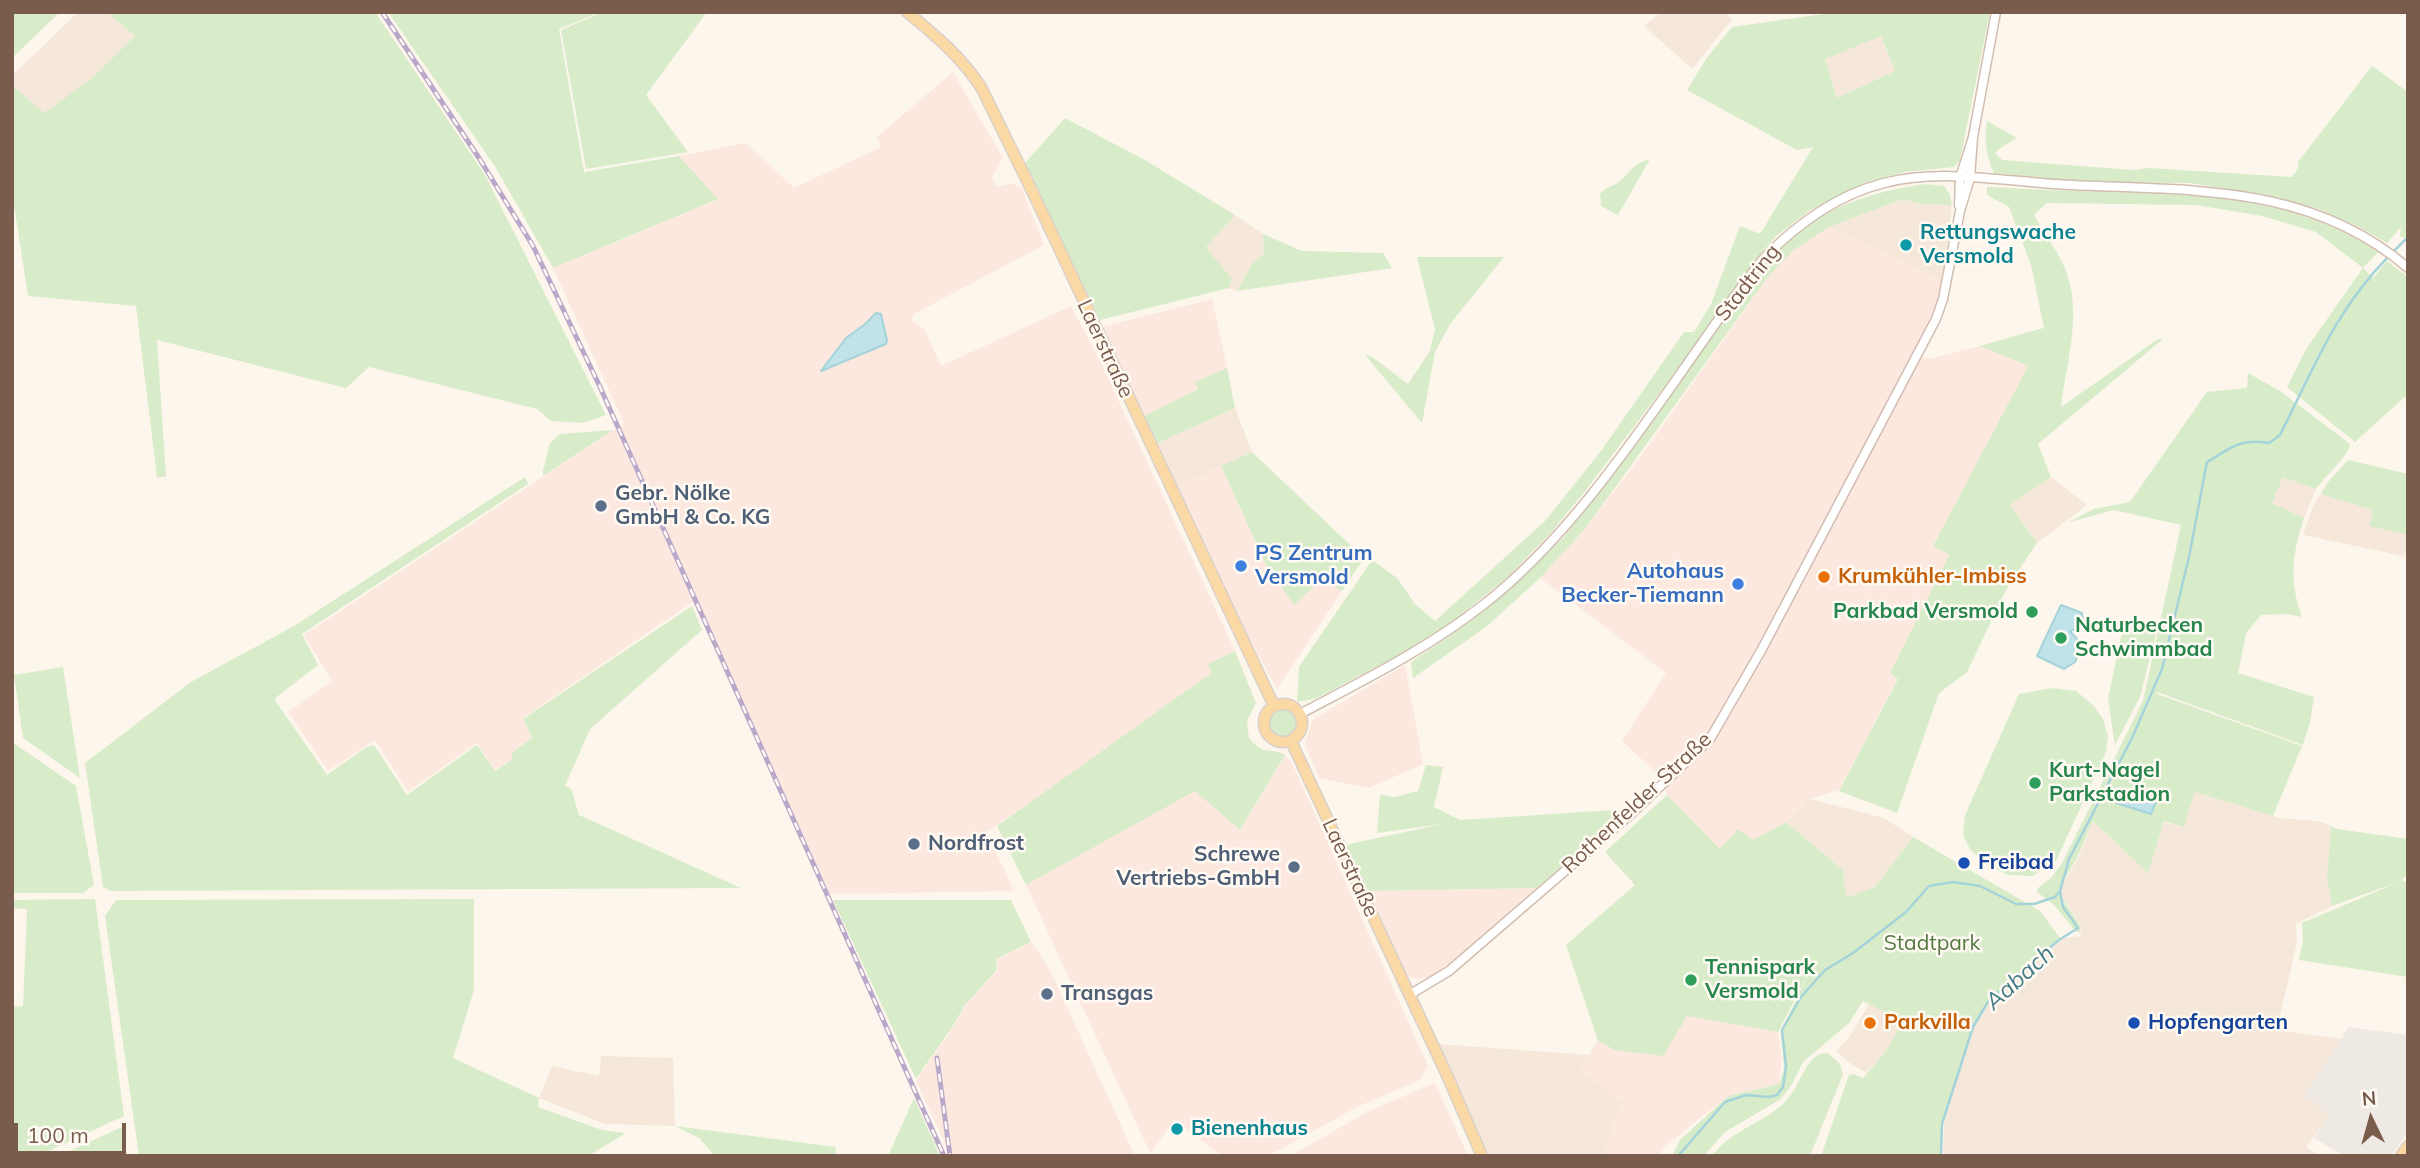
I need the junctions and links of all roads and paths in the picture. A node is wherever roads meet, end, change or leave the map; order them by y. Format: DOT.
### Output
graph roads {
  1 [pos="908,12"];
  2 [pos="1996,12"];
  3 [pos="1973,137"];
  4 [pos="1961,178"];
  5 [pos="1970,178"];
  6 [pos="1959,211"];
  7 [pos="2405,266"];
  8 [pos="1274,706"];
  9 [pos="1300,714"];
  10 [pos="1290,741"];
  11 [pos="1409,995"];
  12 [pos="2408,1146"];
  13 [pos="1482,1156"];
  14 [pos="2401,1156"];
  1 -- 8 [label="main road, Laerstraße"];
  2 -- 3 [label="street, Rothenfelder Straße"];
  3 -- 4 [label="street, Rothenfelder Straße"];
  3 -- 5 [label="street, Rothenfelder Straße"];
  4 -- 5 [label="street, Stadtring"];
  4 -- 6 [label="street, Rothenfelder Straße"];
  4 -- 9 [label="street, Stadtring"];
  5 -- 6 [label="street, Rothenfelder Straße"];
  5 -- 7 [label="street, Stadtring"];
  6 -- 11 [label="street, Rothenfelder Straße"];
  8 -- 9 [label="main road"];
  8 -- 10 [label="main road"];
  9 -- 10 [label="main road"];
  10 -- 11 [label="main road, Laerstraße"];
  11 -- 13 [label="main road"];
  12 -- 14 [label="main road"];
}
